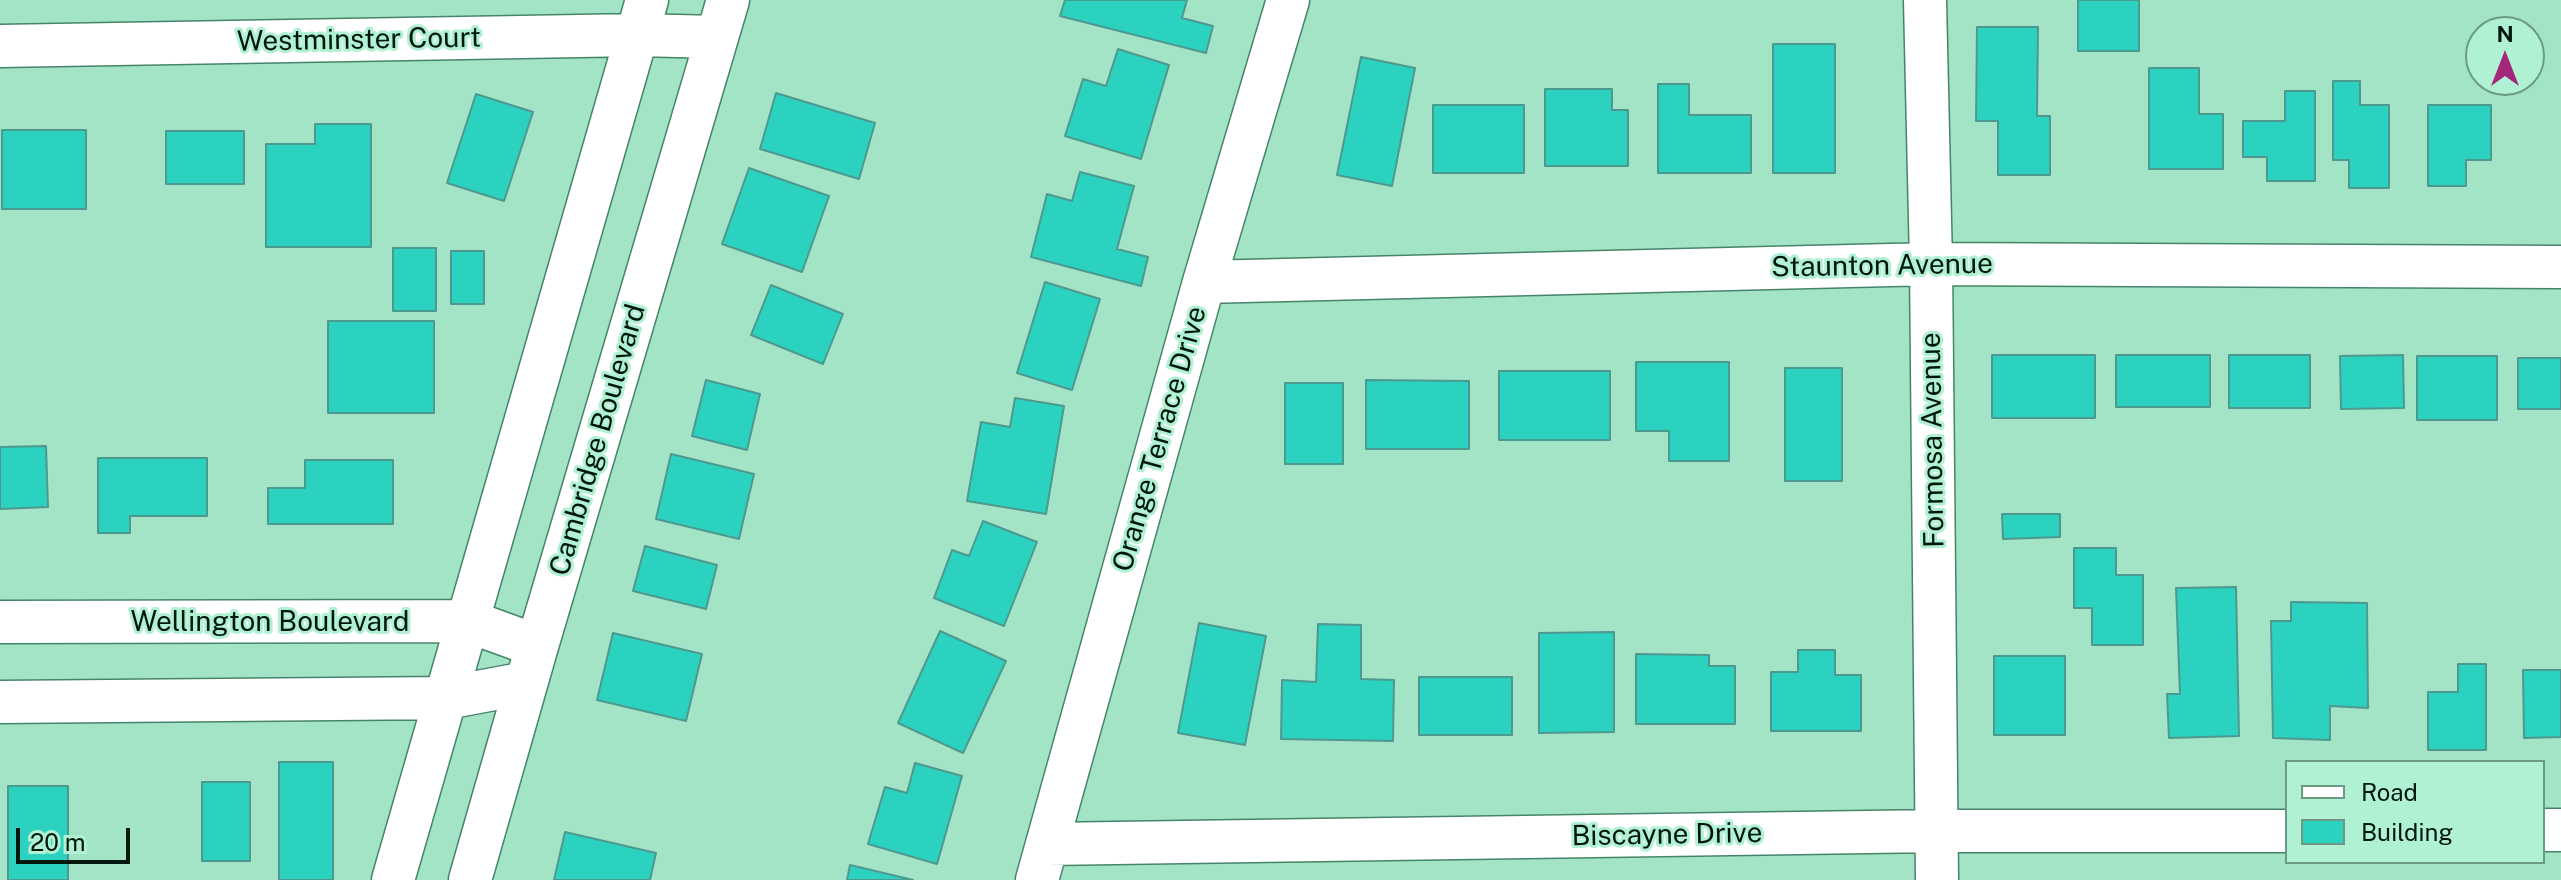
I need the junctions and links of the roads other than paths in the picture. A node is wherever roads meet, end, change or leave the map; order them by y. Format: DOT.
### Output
graph roads {
  1 [pos="1288,0"];
  2 [pos="1925,0"];
  3 [pos="642,17"];
  4 [pos="723,18"];
  5 [pos="0,46"];
  6 [pos="1931,264"];
  7 [pos="2561,267"];
  8 [pos="1204,282"];
  9 [pos="468,621"];
  10 [pos="0,622"];
  11 [pos="531,664"];
  12 [pos="446,698"];
  13 [pos="0,702"];
  14 [pos="1936,831"];
  15 [pos="2285,831"];
  16 [pos="1042,862"];
  17 [pos="393,880"];
  18 [pos="470,880"];
  19 [pos="1937,880"];
  1 -- 8 [label="street, Orange Terrace Drive"];
  2 -- 6 [label="street, Formosa Avenue"];
  3 -- 4 [label="street, Westminster Court"];
  3 -- 5 [label="street, Westminster Court"];
  3 -- 9 [label="street"];
  4 -- 11 [label="street, Cambridge Boulevard"];
  6 -- 7 [label="street, Staunton Avenue"];
  6 -- 8 [label="street, Staunton Avenue"];
  6 -- 14 [label="street, Formosa Avenue"];
  8 -- 16 [label="street, Orange Terrace Drive"];
  9 -- 10 [label="street, Wellington Boulevard"];
  9 -- 11 [label="street, Wellington Boulevard"];
  9 -- 12 [label="street"];
  11 -- 12 [label="street"];
  11 -- 18 [label="street, Cambridge Boulevard"];
  12 -- 13 [label="street"];
  12 -- 17 [label="street"];
  14 -- 15 [label="street, Biscayne Drive"];
  14 -- 16 [label="street, Biscayne Drive"];
  14 -- 19 [label="street, Formosa Avenue"];
}
